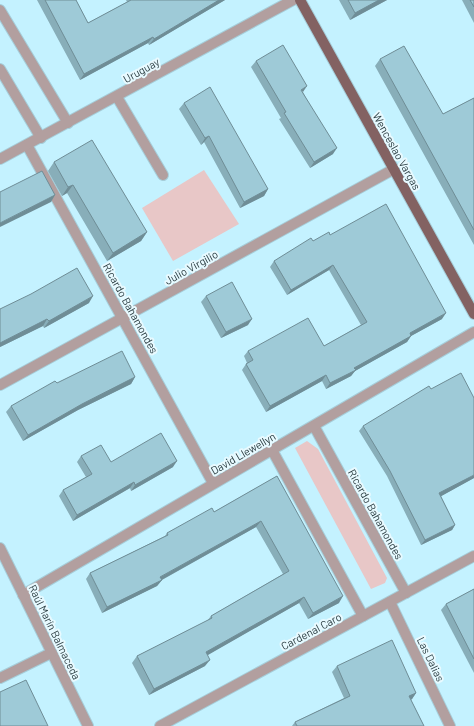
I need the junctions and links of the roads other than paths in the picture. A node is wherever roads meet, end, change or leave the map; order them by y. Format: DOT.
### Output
graph roads {
  1 [pos="293,0"];
  2 [pos="300,0"];
  3 [pos="0,10"];
  4 [pos="0,69"];
  5 [pos="117,97"];
  6 [pos="68,123"];
  7 [pos="41,138"];
  8 [pos="27,145"];
  9 [pos="0,159"];
  10 [pos="394,169"];
  11 [pos="163,175"];
  12 [pos="474,314"];
  13 [pos="122,318"];
  14 [pos="474,332"];
  15 [pos="0,385"];
  16 [pos="314,426"];
  17 [pos="272,450"];
  18 [pos="213,483"];
  19 [pos="0,548"];
  20 [pos="474,556"];
  21 [pos="406,593"];
  22 [pos="23,595"];
  23 [pos="390,602"];
  24 [pos="364,616"];
  25 [pos="51,652"];
  26 [pos="0,678"];
  27 [pos="88,726"];
  28 [pos="160,726"];
  29 [pos="450,726"];
  1 -- 5 [label="street, Uruguay"];
  2 -- 10 [label="main road, Wenceslao Vargas"];
  3 -- 6 [label="street"];
  4 -- 7 [label="street"];
  5 -- 6 [label="street, Uruguay"];
  5 -- 11 [label="street"];
  6 -- 7 [label="street, Uruguay"];
  7 -- 8 [label="street, Uruguay"];
  8 -- 9 [label="street, Uruguay"];
  8 -- 13 [label="street, Ricardo Bahamondes"];
  10 -- 12 [label="main road, Wenceslao Vargas"];
  10 -- 13 [label="street, Julio Virgilio"];
  13 -- 15 [label="street, Julio Virgilio"];
  13 -- 18 [label="street, Ricardo Bahamondes"];
  14 -- 16 [label="street, David Llewellyn"];
  16 -- 17 [label="street, David Llewellyn"];
  16 -- 21 [label="street, Ricardo Bahamondes"];
  17 -- 18 [label="street, David Llewellyn"];
  17 -- 24 [label="street"];
  18 -- 22 [label="street, David Llewellyn"];
  19 -- 22 [label="street, Raúl Marín Balmaceda"];
  20 -- 21 [label="street, Cardenal Caro"];
  21 -- 23 [label="street, Cardenal Caro"];
  22 -- 25 [label="street, Raúl Marín Balmaceda"];
  23 -- 24 [label="street, Cardenal Caro"];
  23 -- 29 [label="street, Las Dalias"];
  24 -- 28 [label="street, Cardenal Caro"];
  25 -- 26 [label="street"];
  25 -- 27 [label="street, Raúl Marín Balmaceda"];
}
